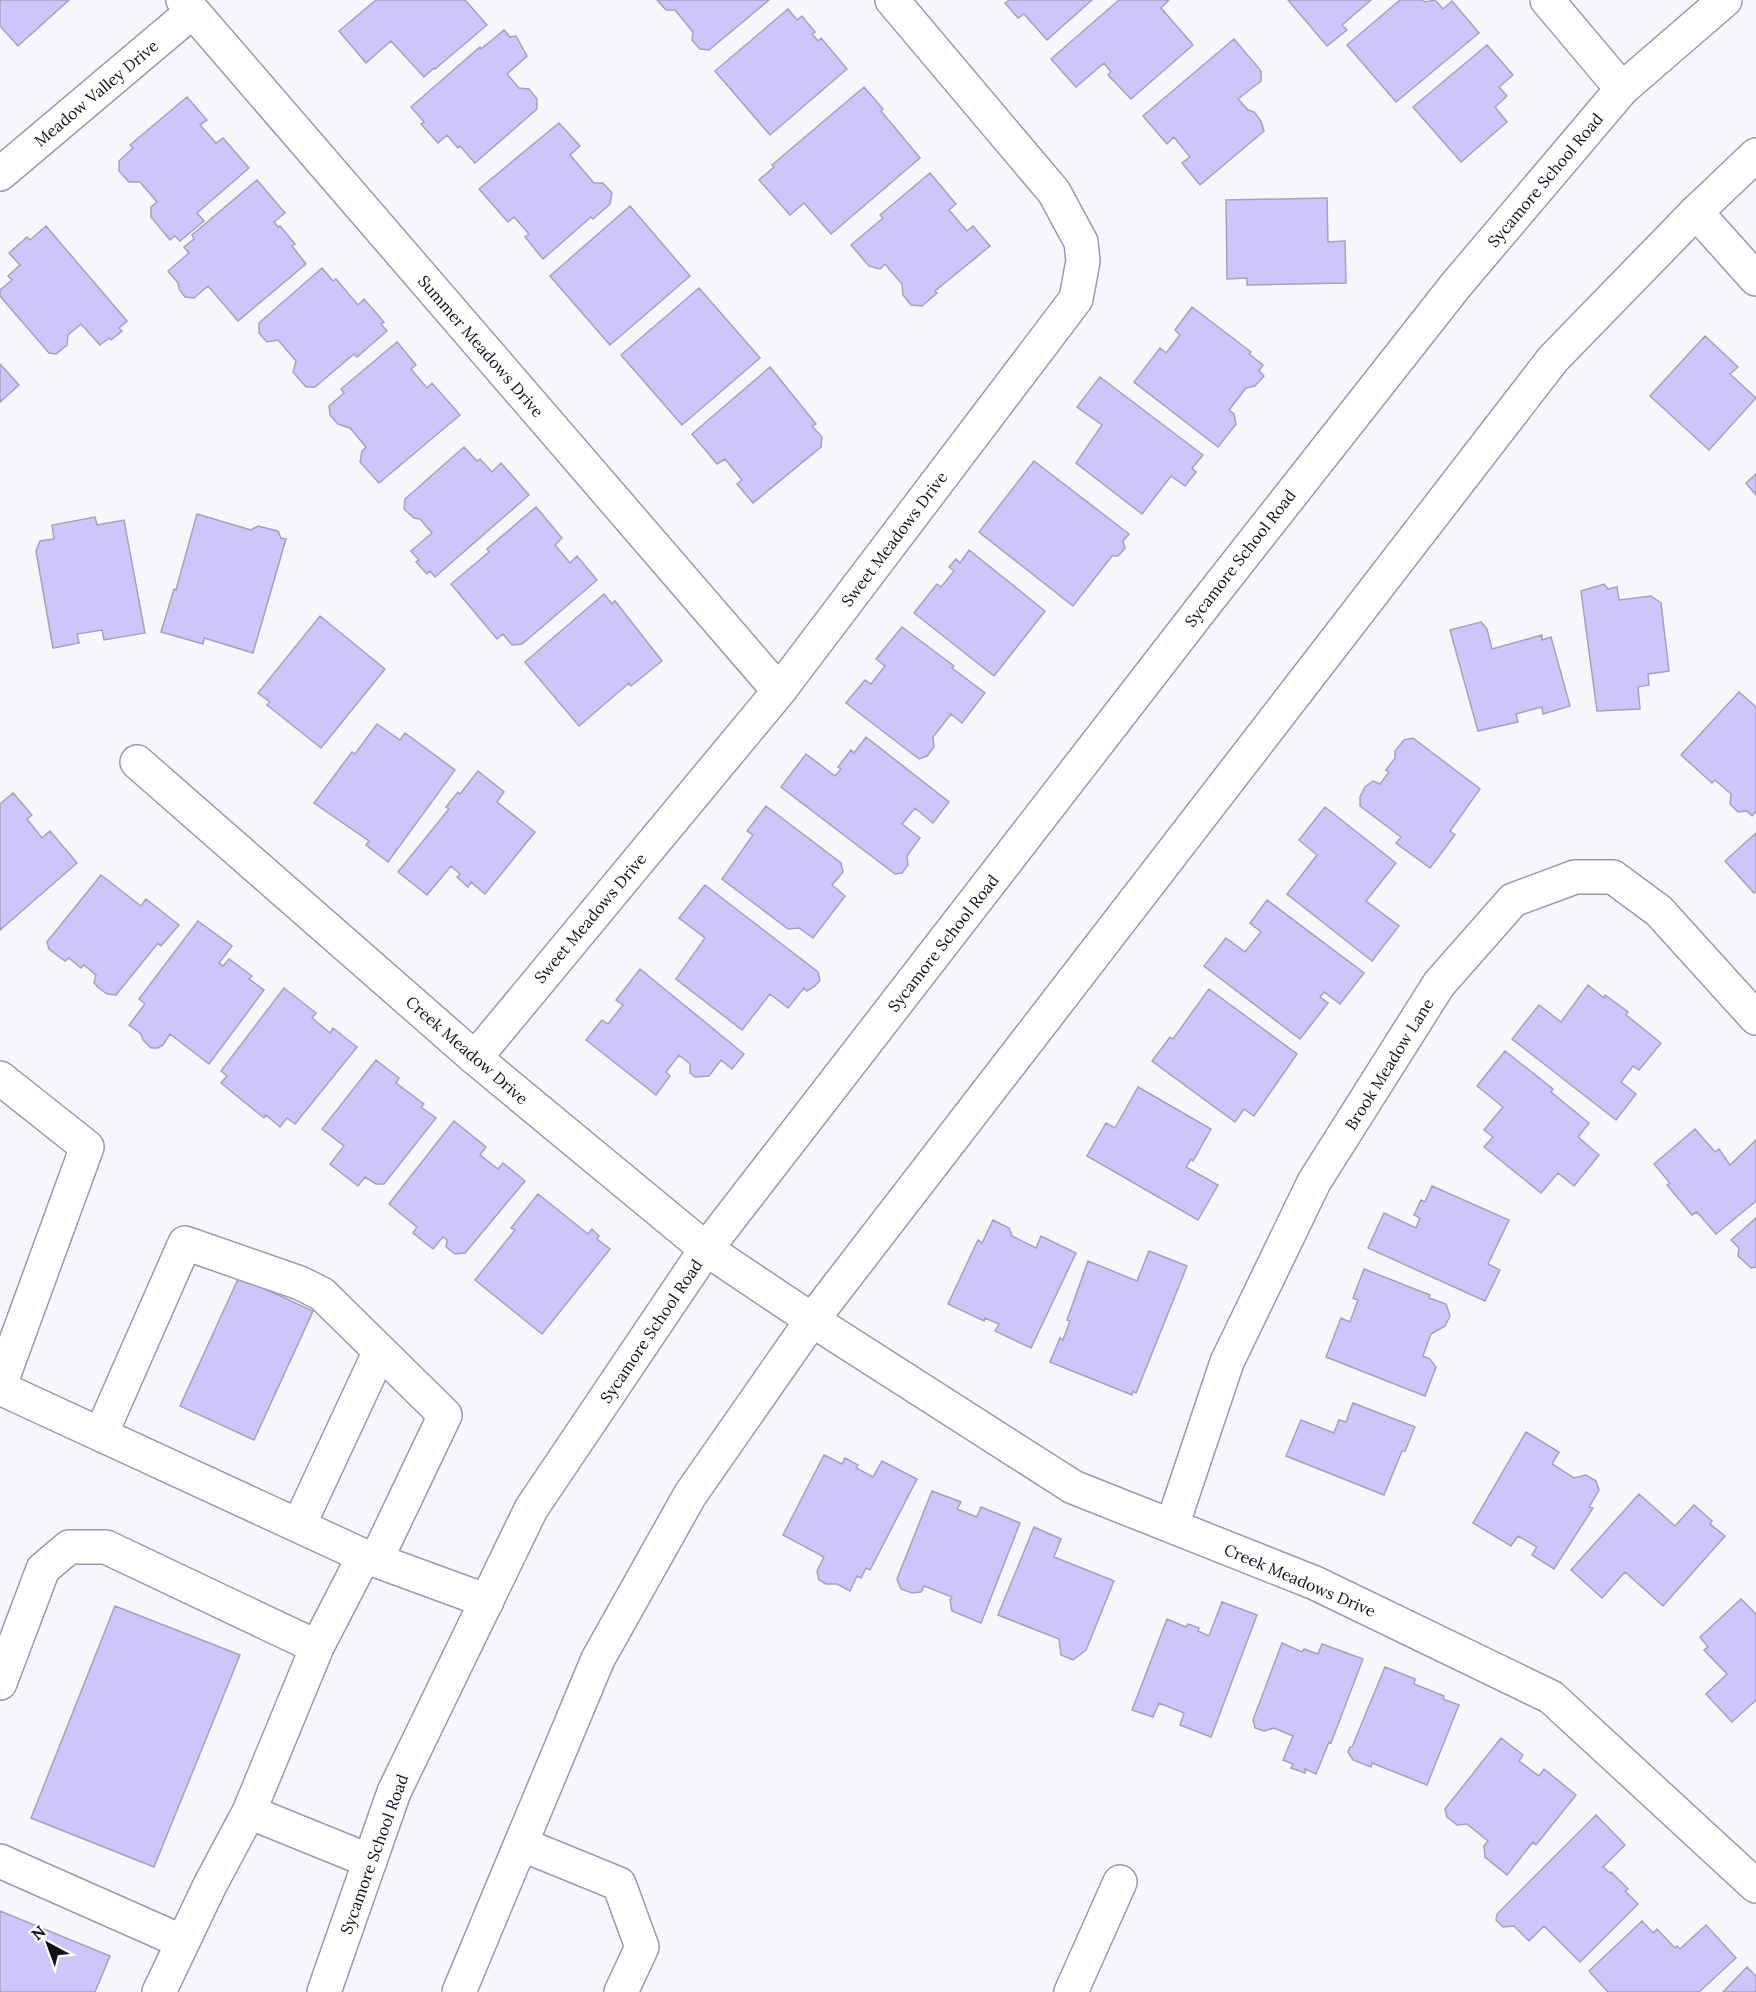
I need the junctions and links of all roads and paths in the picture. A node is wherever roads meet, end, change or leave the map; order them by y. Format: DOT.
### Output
graph roads {
  1 [pos="892,0"];
  2 [pos="1547,0"];
  3 [pos="1725,0"];
  4 [pos="188,6"];
  5 [pos="1622,89"];
  6 [pos="1756,155"];
  7 [pos="0,174"];
  8 [pos="1696,212"];
  9 [pos="1756,279"];
  10 [pos="779,691"];
  11 [pos="137,762"];
  12 [pos="1756,1018"];
  13 [pos="475,1058"];
  14 [pos="0,1078"];
  15 [pos="706,1250"];
  16 [pos="812,1320"];
  17 [pos="380,1351"];
  18 [pos="0,1386"];
  19 [pos="102,1434"];
  20 [pos="299,1526"];
  21 [pos="1172,1526"];
  22 [pos="370,1558"];
  23 [pos="487,1601"];
  24 [pos="317,1647"];
  25 [pos="0,1683"];
  26 [pos="249,1812"];
  27 [pos="521,1844"];
  28 [pos="0,1861"];
  29 [pos="370,1861"];
  30 [pos="1120,1882"];
  31 [pos="1756,1886"];
  32 [pos="183,1942"];
  33 [pos="159,1992"];
  34 [pos="324,1992"];
  35 [pos="459,1992"];
  36 [pos="621,1992"];
  37 [pos="1071,1992"];
  1 -- 10 [label="street, Sweet Meadows Drive"];
  2 -- 5 [label="street"];
  3 -- 5 [label="street, Sycamore School Road"];
  4 -- 7 [label="street, Meadow Valley Drive"];
  4 -- 10 [label="street, Summer Meadows Drive"];
  5 -- 15 [label="street, Sycamore School Road"];
  6 -- 8 [label="street"];
  8 -- 9 [label="street"];
  8 -- 16 [label="street"];
  10 -- 13 [label="street, Sweet Meadows Drive"];
  11 -- 13 [label="street, Creek Meadow Drive"];
  12 -- 21 [label="street, Brook Meadow Lane"];
  13 -- 15 [label="street, Creek Meadow Drive"];
  14 -- 18 [label="street"];
  15 -- 16 [label="street, Creek Meadow Drive"];
  15 -- 23 [label="street, Sycamore School Road"];
  16 -- 21 [label="street, Creek Meadows Drive"];
  16 -- 27 [label="street"];
  17 -- 19 [label="street"];
  17 -- 20 [label="street"];
  17 -- 22 [label="street"];
  18 -- 19 [label="street"];
  19 -- 20 [label="street"];
  20 -- 22 [label="street"];
  21 -- 31 [label="street, Creek Meadows Drive"];
  22 -- 23 [label="street"];
  22 -- 24 [label="street"];
  23 -- 29 [label="street, Sycamore School Road"];
  24 -- 25 [label="street"];
  24 -- 26 [label="street"];
  26 -- 29 [label="street"];
  26 -- 32 [label="street"];
  27 -- 35 [label="street"];
  27 -- 36 [label="street"];
  28 -- 32 [label="street"];
  29 -- 34 [label="street, Sycamore School Road"];
  30 -- 37 [label="street"];
  32 -- 33 [label="street"];
}
